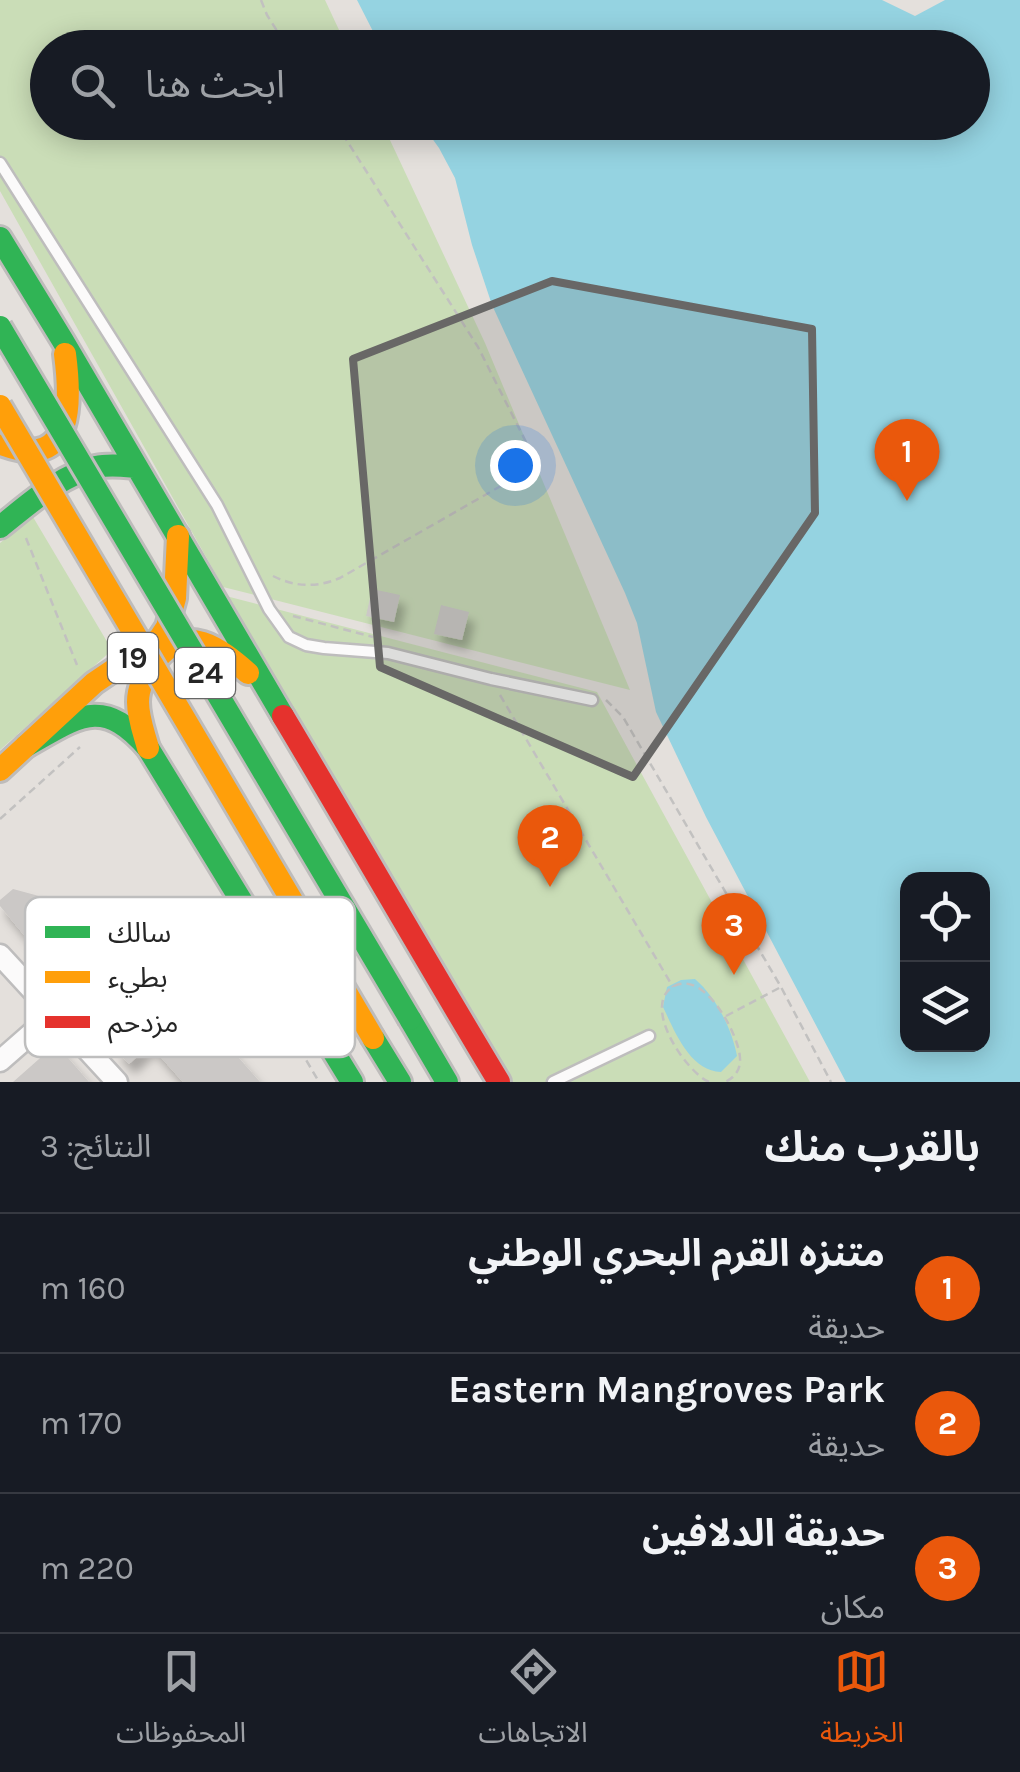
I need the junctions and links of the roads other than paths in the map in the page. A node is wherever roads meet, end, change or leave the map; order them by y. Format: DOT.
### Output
graph roads {
  1 [pos="0,162"];
  2 [pos="0,238"];
  3 [pos="0,327"];
  4 [pos="63,341"];
  5 [pos="0,406"];
  6 [pos="0,442"];
  7 [pos="137,466"];
  8 [pos="8,520"];
  9 [pos="178,536"];
  10 [pos="266,689"];
  11 [pos="598,699"];
  12 [pos="26,746"];
  13 [pos="148,748"];
  14 [pos="0,770"];
  15 [pos="239,897"];
  16 [pos="290,897"];
  17 [pos="337,897"];
  18 [pos="355,927"];
  19 [pos="0,954"];
  20 [pos="25,980"];
  21 [pos="355,1008"];
  22 [pos="649,1036"];
  23 [pos="25,1039"];
  24 [pos="95,1057"];
  25 [pos="337,1057"];
  26 [pos="0,1061"];
  27 [pos="117,1082"];
  28 [pos="352,1082"];
  29 [pos="400,1082"];
  30 [pos="447,1082"];
  31 [pos="499,1082"];
  32 [pos="553,1082"];
  1 -- 11 [label="lane"];
  2 -- 4 [label="main road"];
  3 -- 17 [label="main road, 24, bridge"];
  4 -- 6 [label="main road"];
  4 -- 7 [label="main road"];
  5 -- 16 [label="main road, 24, bridge"];
  7 -- 8 [label="main road"];
  7 -- 9 [label="main road"];
  9 -- 10 [label="main road"];
  9 -- 12 [label="main road, 19"];
  10 -- 13 [label="main road"];
  10 -- 31 [label="main road"];
  12 -- 13 [label="main road"];
  12 -- 14 [label="main road, 19"];
  13 -- 15 [label="main road"];
  18 -- 30 [label="main road, 24, bridge"];
  19 -- 20 [label="street"];
  21 -- 29 [label="main road, 24, bridge"];
  22 -- 32 [label="lane"];
  23 -- 26 [label="street"];
  24 -- 27 [label="street"];
  25 -- 28 [label="main road"];
}
